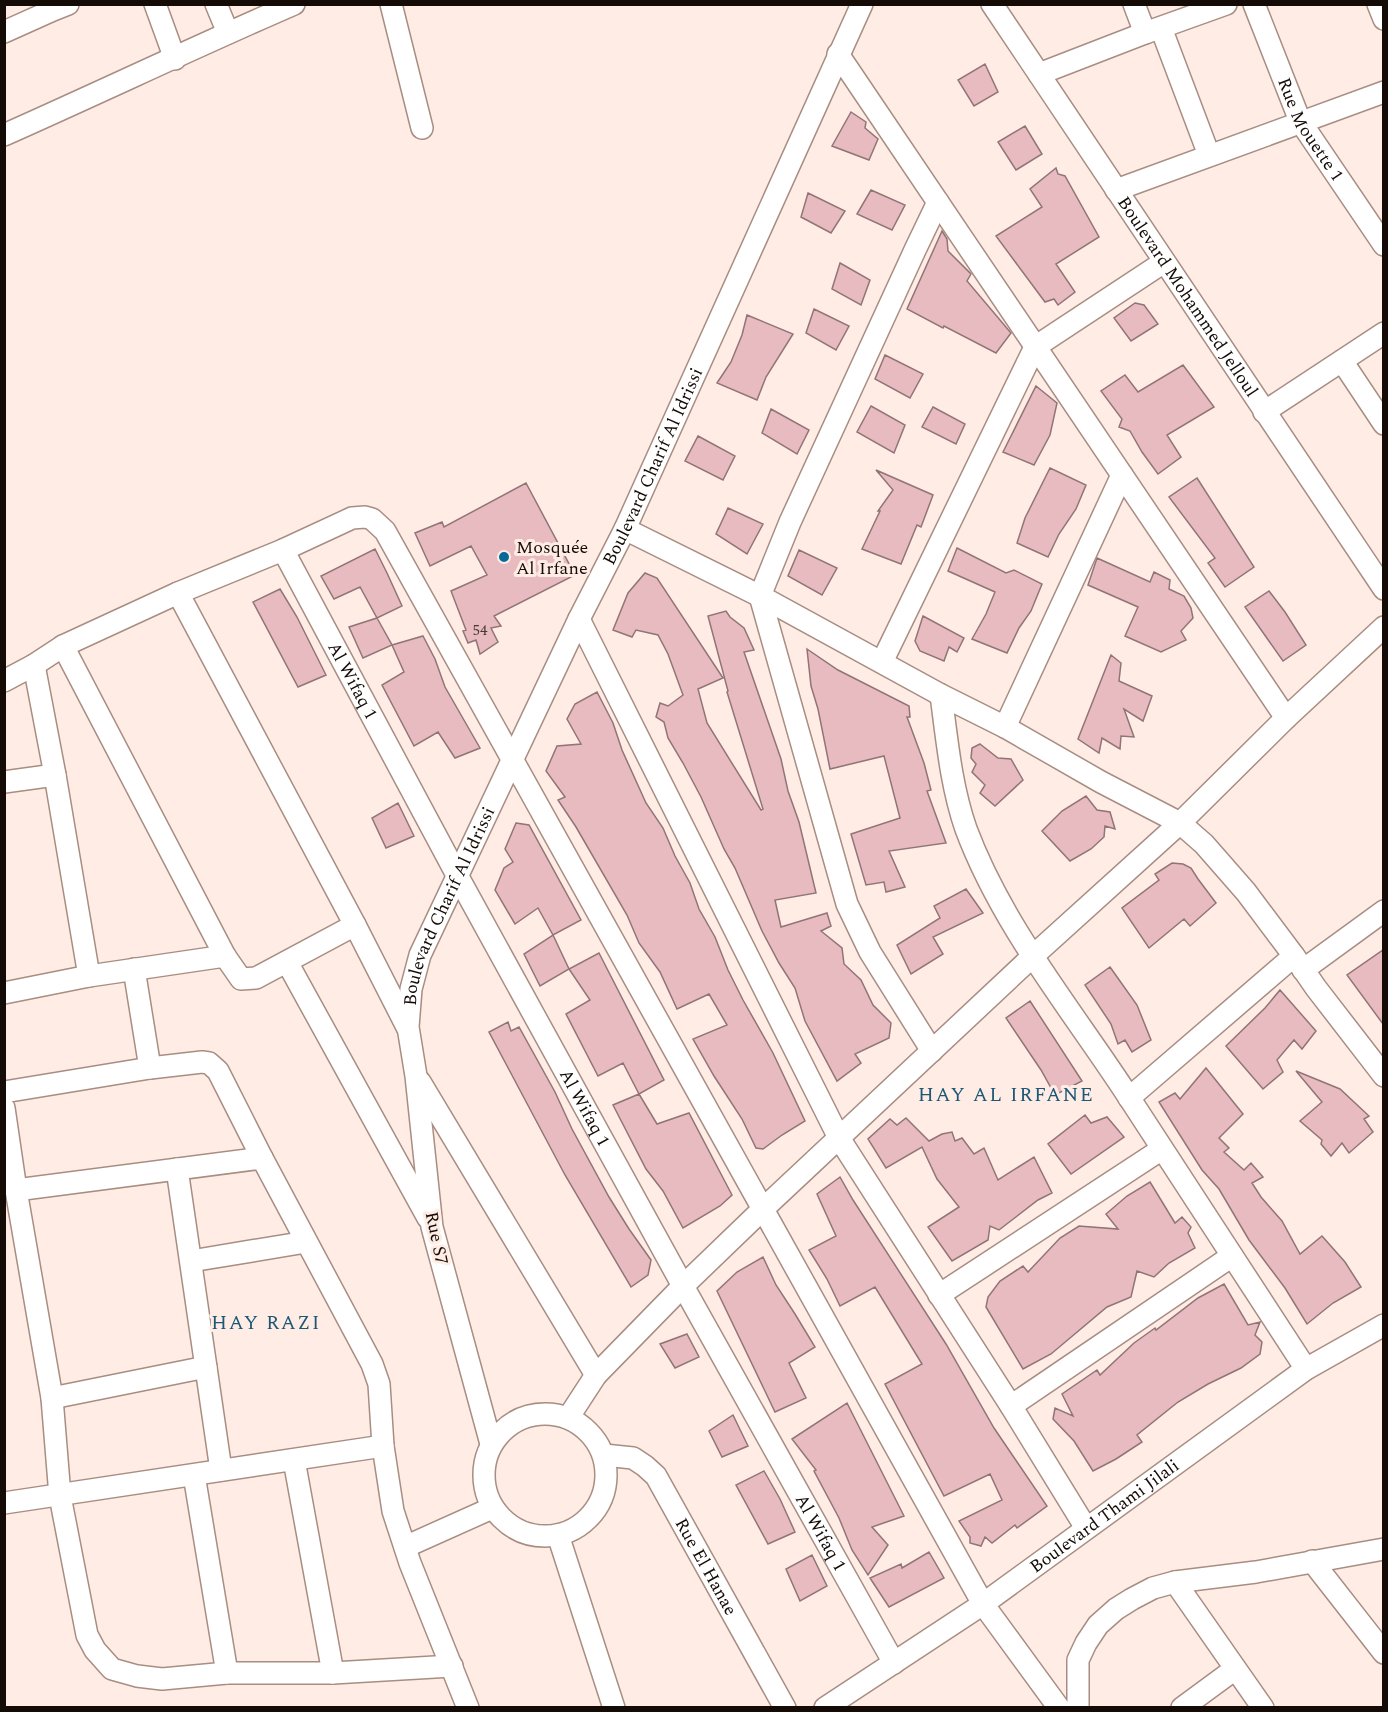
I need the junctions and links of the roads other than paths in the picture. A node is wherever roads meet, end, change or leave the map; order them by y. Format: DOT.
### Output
graph roads {
  1 [pos="155,4"];
  2 [pos="216,4"];
  3 [pos="294,4"];
  4 [pos="391,4"];
  5 [pos="862,4"];
  6 [pos="992,4"];
  7 [pos="1134,4"];
  8 [pos="1226,4"];
  9 [pos="1254,4"];
  10 [pos="1378,4"];
  11 [pos="58,6"];
  12 [pos="1383,19"];
  13 [pos="1153,31"];
  14 [pos="4,32"];
  15 [pos="228,33"];
  16 [pos="838,54"];
  17 [pos="175,59"];
  18 [pos="1039,74"];
  19 [pos="1383,92"];
  20 [pos="1300,121"];
  21 [pos="422,128"];
  22 [pos="4,135"];
  23 [pos="1209,155"];
  24 [pos="1116,190"];
  25 [pos="938,202"];
  26 [pos="1383,245"];
  27 [pos="1164,262"];
  28 [pos="1383,333"];
  29 [pos="1035,347"];
  30 [pos="1342,361"];
  31 [pos="1264,412"];
  32 [pos="1383,424"];
  33 [pos="1122,475"];
  34 [pos="625,529"];
  35 [pos="283,550"];
  36 [pos="1383,589"];
  37 [pos="178,593"];
  38 [pos="760,596"];
  39 [pos="579,619"];
  40 [pos="1383,627"];
  41 [pos="63,646"];
  42 [pos="882,662"];
  43 [pos="34,665"];
  44 [pos="4,681"];
  45 [pos="941,695"];
  46 [pos="1286,718"];
  47 [pos="1005,727"];
  48 [pos="513,760"];
  49 [pos="55,775"];
  50 [pos="4,783"];
  51 [pos="1180,822"];
  52 [pos="457,875"];
  53 [pos="1383,911"];
  54 [pos="355,925"];
  55 [pos="225,956"];
  56 [pos="1033,956"];
  57 [pos="287,962"];
  58 [pos="1298,963"];
  59 [pos="134,969"];
  60 [pos="89,976"];
  61 [pos="4,993"];
  62 [pos="408,1027"];
  63 [pos="932,1051"];
  64 [pos="150,1068"];
  65 [pos="416,1076"];
  66 [pos="1383,1076"];
  67 [pos="4,1092"];
  68 [pos="1129,1098"];
  69 [pos="4,1108"];
  70 [pos="839,1138"];
  71 [pos="1162,1149"];
  72 [pos="262,1158"];
  73 [pos="177,1169"];
  74 [pos="16,1190"];
  75 [pos="763,1209"];
  76 [pos="432,1227"];
  77 [pos="306,1242"];
  78 [pos="1232,1256"];
  79 [pos="191,1261"];
  80 [pos="683,1286"];
  81 [pos="939,1295"];
  82 [pos="1383,1325"];
  83 [pos="206,1367"];
  84 [pos="1306,1369"];
  85 [pos="596,1375"];
  86 [pos="52,1398"];
  87 [pos="1011,1407"];
  88 [pos="568,1418"];
  89 [pos="491,1444"];
  90 [pos="383,1446"];
  91 [pos="604,1455"];
  92 [pos="294,1460"];
  93 [pos="221,1470"];
  94 [pos="194,1475"];
  95 [pos="60,1496"];
  96 [pos="4,1503"];
  97 [pos="492,1508"];
  98 [pos="1086,1528"];
  99 [pos="558,1535"];
  100 [pos="405,1547"];
  101 [pos="1383,1549"];
  102 [pos="1312,1561"];
  103 [pos="1175,1582"];
  104 [pos="983,1604"];
  105 [pos="1383,1653"];
  106 [pos="894,1663"];
  107 [pos="452,1666"];
  108 [pos="1235,1668"];
  109 [pos="227,1673"];
  110 [pos="333,1673"];
  111 [pos="468,1707"];
  112 [pos="614,1707"];
  113 [pos="785,1707"];
  114 [pos="825,1707"];
  115 [pos="1059,1707"];
  116 [pos="1077,1707"];
  117 [pos="1182,1707"];
  118 [pos="1263,1707"];
  1 -- 17 [label="street"];
  2 -- 15 [label="street"];
  3 -- 15 [label="street"];
  4 -- 21 [label="street"];
  5 -- 16 [label="street, Boulevard Charif Al Idrissi"];
  6 -- 18 [label="street, Boulevard Mohammed Jelloul"];
  7 -- 13 [label="street"];
  8 -- 13 [label="street"];
  9 -- 20 [label="street, Rue Mouette 1"];
  10 -- 12 [label="street"];
  11 -- 14 [label="street"];
  13 -- 18 [label="street"];
  13 -- 23 [label="street"];
  15 -- 17 [label="street"];
  16 -- 25 [label="street"];
  16 -- 34 [label="street, Boulevard Charif Al Idrissi"];
  17 -- 22 [label="street"];
  18 -- 24 [label="street, Boulevard Mohammed Jelloul"];
  19 -- 20 [label="street"];
  20 -- 23 [label="street"];
  20 -- 26 [label="street, Rue Mouette 1"];
  23 -- 24 [label="street"];
  24 -- 27 [label="street, Boulevard Mohammed Jelloul"];
  25 -- 29 [label="street"];
  25 -- 38 [label="street"];
  27 -- 29 [label="street"];
  27 -- 31 [label="street, Boulevard Mohammed Jelloul"];
  28 -- 30 [label="street"];
  29 -- 33 [label="street"];
  29 -- 42 [label="street"];
  30 -- 31 [label="street"];
  30 -- 32 [label="street"];
  31 -- 36 [label="street, Boulevard Mohammed Jelloul"];
  33 -- 46 [label="street"];
  33 -- 47 [label="street"];
  34 -- 38 [label="street"];
  34 -- 39 [label="street, Boulevard Charif Al Idrissi"];
  35 -- 37 [label="street"];
  35 -- 48 [label="street"];
  35 -- 52 [label="street, Al Wifaq 1"];
  37 -- 41 [label="street"];
  37 -- 54 [label="street"];
  38 -- 42 [label="street"];
  38 -- 63 [label="street"];
  39 -- 48 [label="street, Boulevard Charif Al Idrissi"];
  39 -- 70 [label="street"];
  40 -- 46 [label="street"];
  41 -- 43 [label="street"];
  41 -- 55 [label="street"];
  42 -- 45 [label="street"];
  43 -- 44 [label="street"];
  43 -- 49 [label="street"];
  45 -- 47 [label="street"];
  45 -- 56 [label="street"];
  46 -- 51 [label="street"];
  47 -- 51 [label="street"];
  48 -- 52 [label="street, Boulevard Charif Al Idrissi"];
  48 -- 75 [label="street"];
  49 -- 50 [label="street"];
  49 -- 60 [label="street"];
  51 -- 56 [label="street"];
  51 -- 58 [label="street"];
  52 -- 62 [label="street, Boulevard Charif Al Idrissi"];
  52 -- 80 [label="street, Al Wifaq 1"];
  53 -- 58 [label="street"];
  54 -- 57 [label="street"];
  54 -- 62 [label="street"];
  55 -- 57 [label="street"];
  55 -- 59 [label="street"];
  56 -- 63 [label="street"];
  56 -- 68 [label="street"];
  57 -- 76 [label="street"];
  58 -- 66 [label="street"];
  58 -- 68 [label="street"];
  59 -- 60 [label="street"];
  59 -- 64 [label="street"];
  60 -- 61 [label="street"];
  62 -- 65 [label="street, Rue S7"];
  63 -- 70 [label="street"];
  64 -- 67 [label="street"];
  64 -- 72 [label="street"];
  65 -- 76 [label="street, Rue S7"];
  65 -- 85 [label="street"];
  68 -- 71 [label="street"];
  69 -- 74 [label="street"];
  70 -- 75 [label="street"];
  70 -- 81 [label="street"];
  71 -- 78 [label="street"];
  71 -- 81 [label="street"];
  72 -- 73 [label="street"];
  72 -- 77 [label="street"];
  73 -- 74 [label="street"];
  73 -- 79 [label="street"];
  74 -- 86 [label="street"];
  75 -- 80 [label="street"];
  75 -- 104 [label="street"];
  76 -- 89 [label="street, Rue S7"];
  77 -- 79 [label="street"];
  77 -- 90 [label="street"];
  78 -- 84 [label="street"];
  78 -- 87 [label="street"];
  79 -- 83 [label="street"];
  80 -- 85 [label="street"];
  80 -- 106 [label="street, Al Wifaq 1"];
  81 -- 87 [label="street"];
  82 -- 84 [label="street, Boulevard Thami Jilali"];
  83 -- 86 [label="street"];
  83 -- 93 [label="street"];
  84 -- 98 [label="street, Boulevard Thami Jilali"];
  85 -- 88 [label="street"];
  86 -- 95 [label="street"];
  87 -- 98 [label="street"];
  88 -- 89 [label="street"];
  88 -- 91 [label="street"];
  89 -- 97 [label="street"];
  90 -- 92 [label="street"];
  90 -- 100 [label="street"];
  91 -- 99 [label="street"];
  91 -- 113 [label="street, Rue El Hanae"];
  92 -- 93 [label="street"];
  92 -- 110 [label="street"];
  93 -- 94 [label="street"];
  94 -- 95 [label="street"];
  94 -- 109 [label="street"];
  95 -- 96 [label="street"];
  95 -- 109 [label="street"];
  97 -- 99 [label="street"];
  97 -- 100 [label="street"];
  98 -- 104 [label="street, Boulevard Thami Jilali"];
  99 -- 112 [label="street"];
  100 -- 107 [label="street"];
  101 -- 102 [label="street"];
  102 -- 103 [label="street"];
  102 -- 105 [label="street"];
  103 -- 108 [label="street"];
  103 -- 116 [label="street"];
  104 -- 106 [label="street, Boulevard Thami Jilali"];
  104 -- 115 [label="street"];
  106 -- 114 [label="street, Boulevard Thami Jilali"];
  107 -- 110 [label="street"];
  107 -- 111 [label="street"];
  108 -- 117 [label="street"];
  108 -- 118 [label="street"];
  109 -- 110 [label="street"];
}
